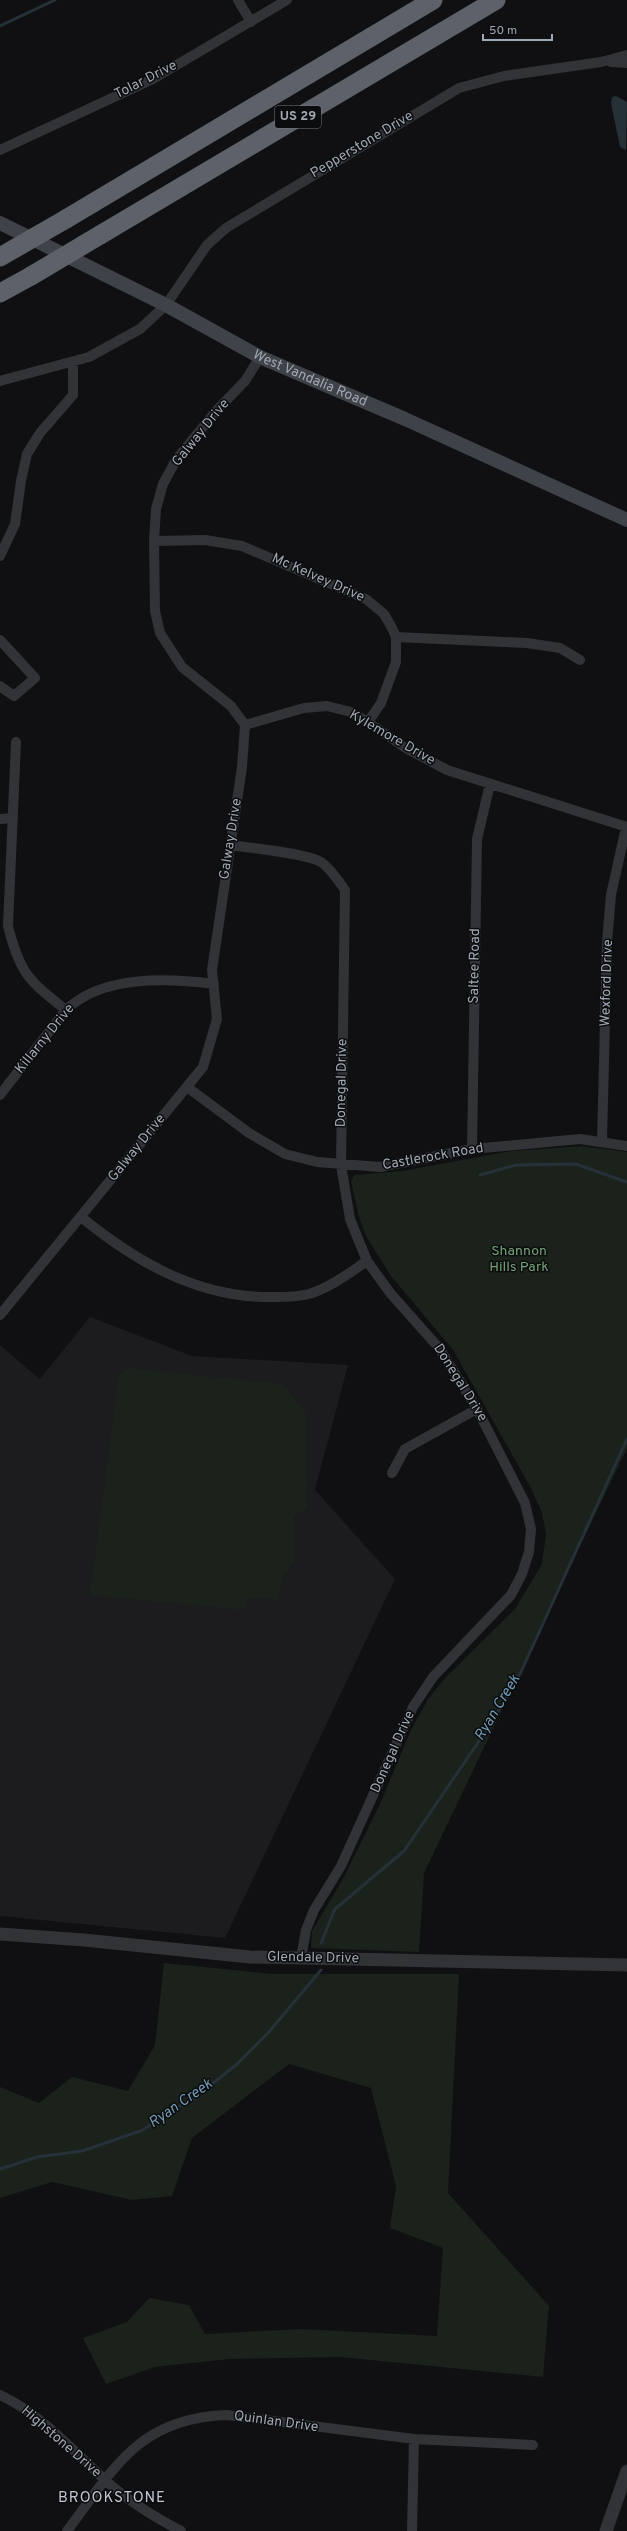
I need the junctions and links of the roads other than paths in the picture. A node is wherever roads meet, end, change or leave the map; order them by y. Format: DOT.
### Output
graph roads {
  1 [pos="238,0"];
  2 [pos="287,0"];
  3 [pos="433,0"];
  4 [pos="496,0"];
  5 [pos="251,22"];
  6 [pos="627,55"];
  7 [pos="601,62"];
  8 [pos="627,63"];
  9 [pos="0,150"];
  10 [pos="0,223"];
  11 [pos="0,257"];
  12 [pos="0,293"];
  13 [pos="166,305"];
  14 [pos="260,358"];
  15 [pos="73,362"];
  16 [pos="0,381"];
  17 [pos="627,520"];
  18 [pos="154,541"];
  19 [pos="0,556"];
  20 [pos="396,637"];
  21 [pos="0,640"];
  22 [pos="580,660"];
  23 [pos="0,686"];
  24 [pos="368,722"];
  25 [pos="245,724"];
  26 [pos="16,742"];
  27 [pos="490,784"];
  28 [pos="13,818"];
  29 [pos="0,819"];
  30 [pos="626,827"];
  31 [pos="230,845"];
  32 [pos="214,984"];
  33 [pos="66,1010"];
  34 [pos="187,1086"];
  35 [pos="0,1095"];
  36 [pos="602,1141"];
  37 [pos="627,1146"];
  38 [pos="472,1149"];
  39 [pos="341,1164"];
  40 [pos="81,1217"];
  41 [pos="367,1261"];
  42 [pos="0,1315"];
  43 [pos="477,1409"];
  44 [pos="392,1473"];
  45 [pos="0,1934"];
  46 [pos="301,1958"];
  47 [pos="627,1965"];
  48 [pos="0,2395"];
  49 [pos="414,2439"];
  50 [pos="533,2445"];
  51 [pos="627,2471"];
  52 [pos="106,2481"];
  53 [pos="67,2531"];
  54 [pos="181,2531"];
  55 [pos="412,2531"];
  56 [pos="606,2531"];
  1 -- 5 [label="street"];
  2 -- 5 [label="street, Tolar Drive"];
  3 -- 11 [label="highway, US 29, bridge"];
  4 -- 12 [label="highway, US 29, bridge"];
  5 -- 9 [label="street, Tolar Drive"];
  6 -- 7 [label="street, Pepperstone Drive"];
  7 -- 8 [label="street, Pepperstone Drive"];
  7 -- 13 [label="street, Pepperstone Drive"];
  10 -- 13 [label="main road, West Vandalia Road"];
  13 -- 14 [label="main road, West Vandalia Road"];
  13 -- 15 [label="street, Pepperstone Drive"];
  14 -- 17 [label="main road, West Vandalia Road"];
  14 -- 18 [label="street, Galway Drive"];
  15 -- 16 [label="street, Pepperstone Drive"];
  15 -- 19 [label="street"];
  18 -- 20 [label="street, Mc Kelvey Drive"];
  18 -- 25 [label="street, Galway Drive"];
  20 -- 22 [label="street"];
  20 -- 24 [label="street"];
  21 -- 23 [label="street"];
  24 -- 25 [label="street, Kylemore Drive"];
  24 -- 27 [label="street, Kylemore Drive"];
  25 -- 31 [label="street, Galway Drive"];
  26 -- 28 [label="street"];
  27 -- 30 [label="street, Kylemore Drive"];
  27 -- 38 [label="street, Saltee Road"];
  28 -- 29 [label="street"];
  28 -- 33 [label="street"];
  30 -- 36 [label="street, Wexford Drive"];
  31 -- 32 [label="street, Galway Drive"];
  31 -- 39 [label="street, Donegal Drive"];
  32 -- 33 [label="street, Killarny Drive"];
  32 -- 34 [label="street, Galway Drive"];
  33 -- 35 [label="street, Killarny Drive"];
  34 -- 39 [label="street, Castlerock Road"];
  34 -- 40 [label="street, Galway Drive"];
  36 -- 37 [label="street, Castlerock Road"];
  36 -- 38 [label="street, Castlerock Road"];
  38 -- 39 [label="street, Castlerock Road"];
  39 -- 41 [label="street, Donegal Drive"];
  40 -- 41 [label="street"];
  40 -- 42 [label="street, Galway Drive"];
  41 -- 43 [label="street, Donegal Drive"];
  43 -- 44 [label="street"];
  43 -- 46 [label="street, Donegal Drive"];
  45 -- 46 [label="street, Glendale Drive"];
  46 -- 47 [label="street, Glendale Drive"];
  48 -- 52 [label="street, Highstone Drive"];
  49 -- 50 [label="street, Quinlan Drive"];
  49 -- 52 [label="street, Quinlan Drive"];
  49 -- 55 [label="street"];
  51 -- 56 [label="street"];
  52 -- 53 [label="street, Quinlan Drive"];
  52 -- 54 [label="street, Highstone Drive"];
}
